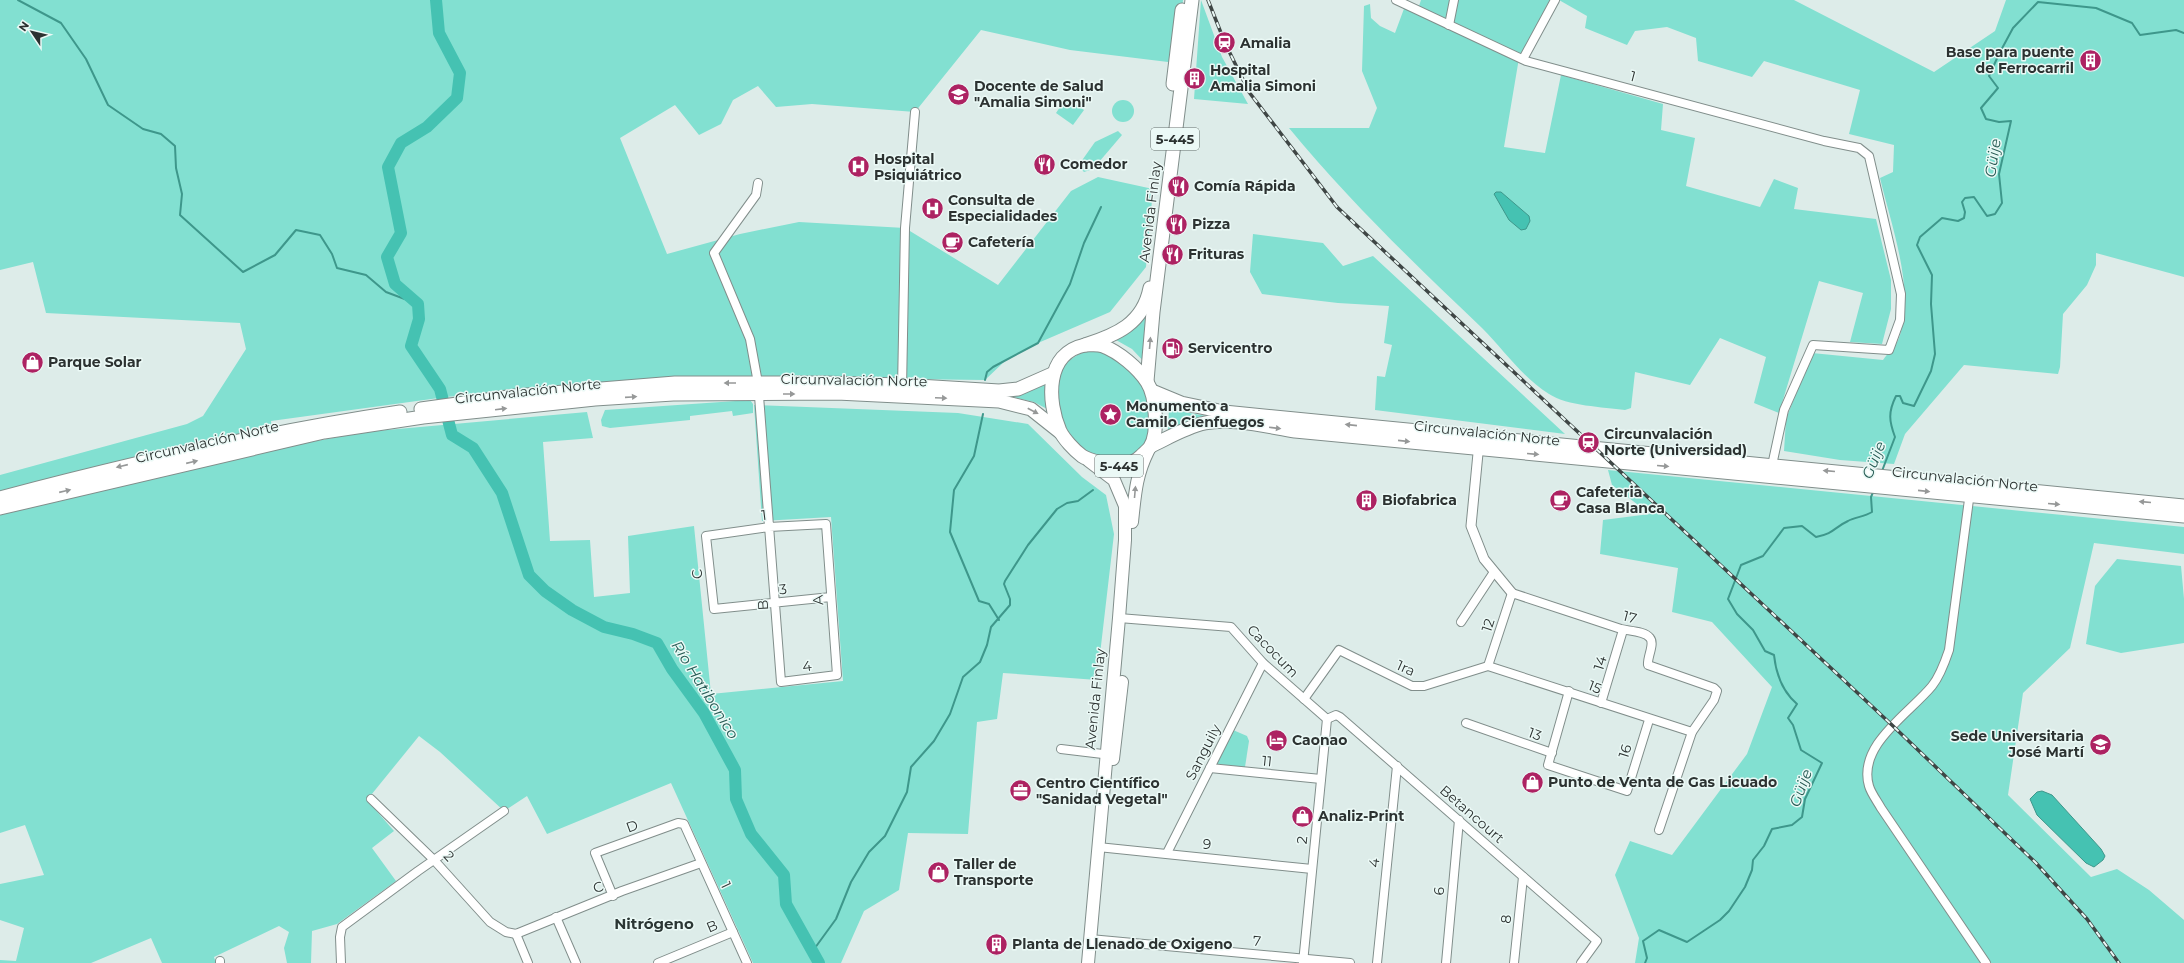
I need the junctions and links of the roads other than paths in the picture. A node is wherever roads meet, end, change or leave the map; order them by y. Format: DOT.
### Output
graph roads {
  1 [pos="1183,0"];
  2 [pos="1192,0"];
  3 [pos="1396,0"];
  4 [pos="1454,0"];
  5 [pos="1555,0"];
  6 [pos="1449,25"];
  7 [pos="1523,59"];
  8 [pos="915,112"];
  9 [pos="758,183"];
  10 [pos="1085,345"];
  11 [pos="1052,374"];
  12 [pos="1149,386"];
  13 [pos="758,388"];
  14 [pos="902,391"];
  15 [pos="422,413"];
  16 [pos="1060,432"];
  17 [pos="1479,443"];
  18 [pos="1151,446"];
  19 [pos="1083,456"];
  20 [pos="1771,471"];
  21 [pos="1970,491"];
  22 [pos="0,498"];
  23 [pos="2184,506"];
  24 [pos="0,508"];
  25 [pos="2184,516"];
  26 [pos="826,524"];
  27 [pos="769,527"];
  28 [pos="706,536"];
  29 [pos="1494,572"];
  30 [pos="1512,593"];
  31 [pos="831,597"];
  32 [pos="776,603"];
  33 [pos="714,609"];
  34 [pos="1123,618"];
  35 [pos="1461,622"];
  36 [pos="1624,630"];
  37 [pos="1263,663"];
  38 [pos="1488,666"];
  39 [pos="837,675"];
  40 [pos="781,682"];
  41 [pos="1569,691"];
  42 [pos="1304,699"];
  43 [pos="1601,703"];
  44 [pos="1327,719"];
  45 [pos="1649,720"];
  46 [pos="1466,723"];
  47 [pos="1692,732"];
  48 [pos="1061,748"];
  49 [pos="1552,753"];
  50 [pos="1110,755"];
  51 [pos="1397,766"];
  52 [pos="1210,768"];
  53 [pos="1321,779"];
  54 [pos="1627,791"];
  55 [pos="371,799"];
  56 [pos="504,811"];
  57 [pos="1459,820"];
  58 [pos="678,823"];
  59 [pos="1659,830"];
  60 [pos="1102,847"];
  61 [pos="1167,853"];
  62 [pos="434,860"];
  63 [pos="701,863"];
  64 [pos="1312,868"];
  65 [pos="1523,877"];
  66 [pos="612,896"];
  67 [pos="556,918"];
  68 [pos="733,932"];
  69 [pos="516,934"];
  70 [pos="1093,939"];
  71 [pos="1303,961"];
  72 [pos="341,963"];
  73 [pos="528,963"];
  74 [pos="576,963"];
  75 [pos="658,963"];
  76 [pos="747,963"];
  77 [pos="1088,963"];
  78 [pos="1095,963"];
  79 [pos="1350,963"];
  80 [pos="1377,963"];
  81 [pos="1446,963"];
  82 [pos="1514,963"];
  83 [pos="1582,963"];
  84 [pos="1986,963"];
  1 -- 10 [label="highway, Avenida Finlay / 5-445"];
  12 -- 2 [label="highway, Avenida Finlay / 5-445, one-way"];
  3 -- 6 [label="street, 1"];
  4 -- 6 [label="street"];
  5 -- 7 [label="street"];
  6 -- 7 [label="street, 1"];
  7 -- 20 [label="street, 1"];
  8 -- 14 [label="street"];
  9 -- 13 [label="street, B"];
  10 -- 11 [label="highway, 5-445"];
  10 -- 12 [label="highway, 5-445"];
  11 -- 14 [label="highway, Circunvalación Norte"];
  11 -- 16 [label="highway, 5-445"];
  17 -- 12 [label="highway, Circunvalación Norte, one-way"];
  12 -- 18 [label="highway, 5-445"];
  13 -- 14 [label="highway, Circunvalación Norte"];
  13 -- 15 [label="highway, Circunvalación Norte"];
  13 -- 27 [label="street, B"];
  14 -- 16 [label="highway, Circunvalación Norte, one-way"];
  15 -- 22 [label="highway, Circunvalación Norte, one-way"];
  24 -- 15 [label="highway, Circunvalación Norte, one-way"];
  16 -- 19 [label="highway, 5-445"];
  18 -- 17 [label="highway, Circunvalación Norte, one-way"];
  17 -- 20 [label="highway, Circunvalación Norte"];
  17 -- 29 [label="street"];
  18 -- 19 [label="highway, 5-445"];
  34 -- 18 [label="main road, Avenida Finlay, one-way"];
  19 -- 34 [label="main road, Avenida Finlay"];
  20 -- 21 [label="highway, Circunvalación Norte"];
  23 -- 21 [label="highway, Circunvalación Norte, one-way"];
  21 -- 25 [label="highway, Circunvalación Norte, one-way"];
  21 -- 84 [label="street"];
  26 -- 27 [label="street, 1"];
  26 -- 31 [label="street, A"];
  27 -- 28 [label="street, 1"];
  27 -- 32 [label="street, B"];
  28 -- 33 [label="street, C"];
  29 -- 30 [label="street"];
  29 -- 35 [label="street"];
  30 -- 36 [label="street, 17"];
  30 -- 38 [label="street, 12"];
  31 -- 32 [label="street, 3"];
  31 -- 39 [label="street, A"];
  32 -- 33 [label="street, 3"];
  32 -- 40 [label="street, B"];
  34 -- 37 [label="street, Cacocum"];
  34 -- 50 [label="main road, Avenida Finlay"];
  36 -- 43 [label="street, 14"];
  36 -- 47 [label="street, 17"];
  37 -- 42 [label="street, Cacocum"];
  37 -- 52 [label="street, Sanguily"];
  38 -- 41 [label="street, 15"];
  38 -- 42 [label="street, 1ra"];
  39 -- 40 [label="street, 4"];
  41 -- 43 [label="street, 15"];
  41 -- 49 [label="street"];
  42 -- 44 [label="street, Cacocum"];
  43 -- 45 [label="street, 15"];
  44 -- 51 [label="street, Betancourt"];
  44 -- 53 [label="street, 2"];
  45 -- 47 [label="street, 15"];
  45 -- 54 [label="street, 16"];
  46 -- 49 [label="street, 13"];
  47 -- 59 [label="street"];
  48 -- 50 [label="street"];
  49 -- 54 [label="street, 13"];
  50 -- 60 [label="main road, Avenida Finlay"];
  51 -- 57 [label="street, Betancourt"];
  51 -- 80 [label="street, 4"];
  52 -- 53 [label="street, 11"];
  52 -- 61 [label="street, Sanguily"];
  53 -- 64 [label="street, 2"];
  55 -- 62 [label="street, 2"];
  56 -- 62 [label="street"];
  57 -- 65 [label="street, Betancourt"];
  57 -- 81 [label="street, 6"];
  58 -- 63 [label="street, 1"];
  58 -- 66 [label="street, D"];
  60 -- 61 [label="street, 9"];
  60 -- 70 [label="main road, Avenida Finlay"];
  61 -- 64 [label="street, 9"];
  62 -- 69 [label="street, 2"];
  62 -- 72 [label="street"];
  63 -- 66 [label="street, C"];
  63 -- 68 [label="street, 1"];
  64 -- 71 [label="street, 2"];
  65 -- 82 [label="street, 8"];
  65 -- 83 [label="street, Betancourt"];
  66 -- 67 [label="street, C"];
  67 -- 69 [label="street, C"];
  67 -- 74 [label="street"];
  68 -- 75 [label="street, B"];
  68 -- 76 [label="street, 1"];
  69 -- 73 [label="street"];
  70 -- 71 [label="street, 7"];
  70 -- 77 [label="main road, Avenida Finlay"];
  70 -- 78 [label="main road, Avenida Finlay"];
  71 -- 79 [label="street, 7"];
}
